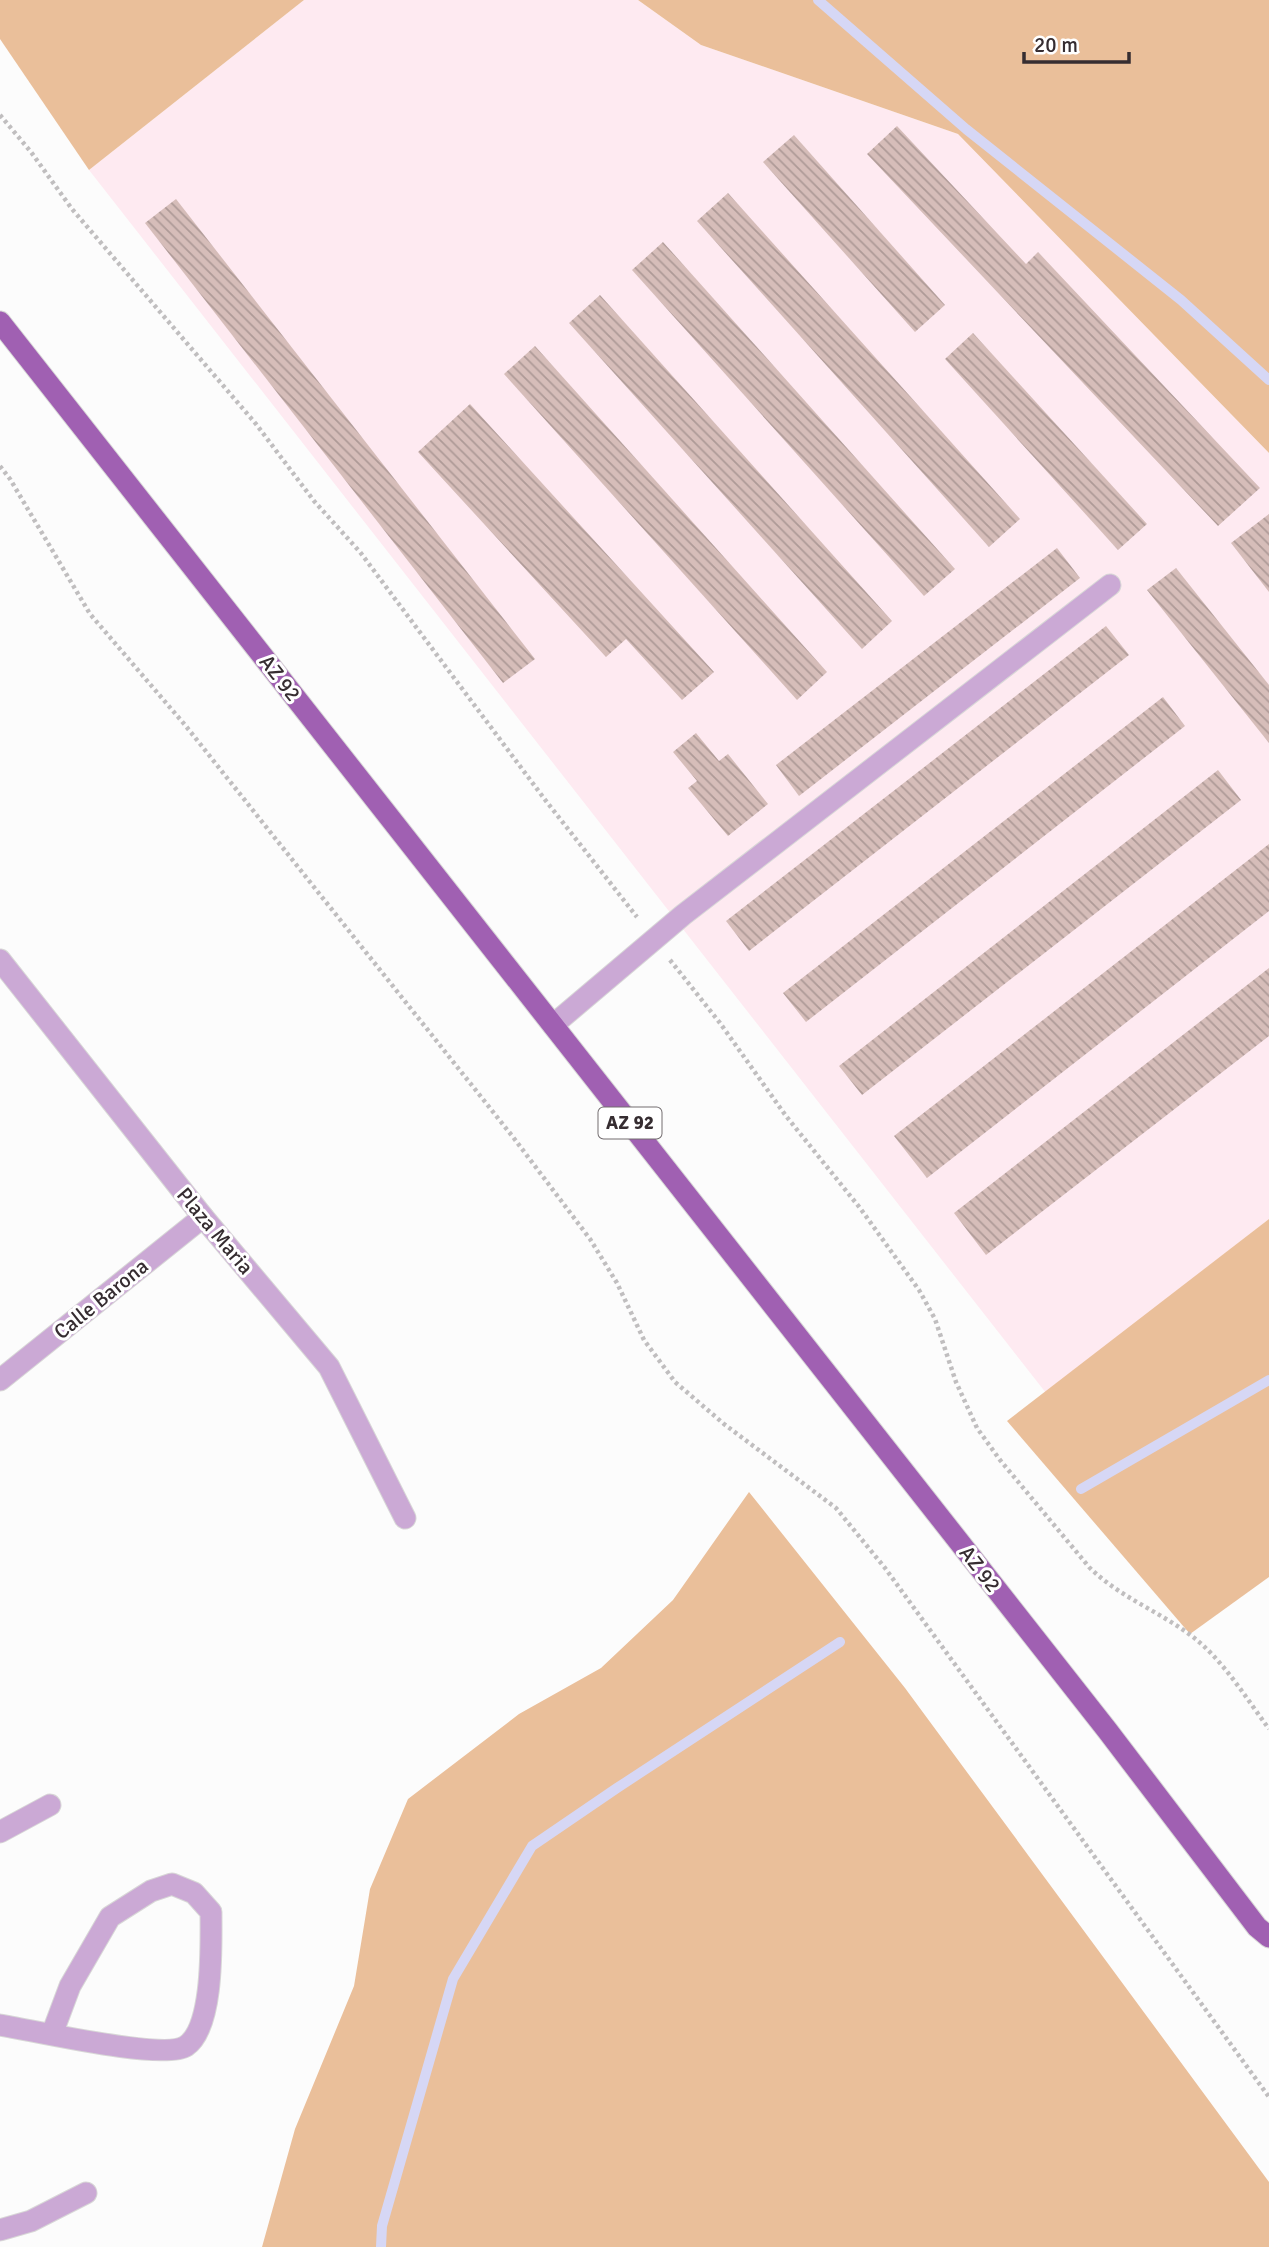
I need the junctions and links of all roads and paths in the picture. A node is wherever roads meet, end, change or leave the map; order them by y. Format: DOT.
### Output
graph roads {
  1 [pos="2,328"];
  2 [pos="0,466"];
  3 [pos="1110,585"];
  4 [pos="0,960"];
  5 [pos="553,1025"];
  6 [pos="202,1217"];
  7 [pos="0,1380"];
  8 [pos="405,1518"];
  9 [pos="50,1805"];
  10 [pos="0,1832"];
  11 [pos="1263,1932"];
  12 [pos="1269,1954"];
  13 [pos="0,2025"];
  14 [pos="52,2034"];
  15 [pos="1269,2097"];
  16 [pos="86,2193"];
  17 [pos="0,2230"];
  1 -- 5 [label="main road, AZ 92 / AZ 92"];
  2 -- 15 [label="path"];
  3 -- 5 [label="street"];
  4 -- 6 [label="street, Plaza Maria"];
  5 -- 11 [label="main road, AZ 92 / AZ 92"];
  6 -- 7 [label="street, Calle Barona"];
  6 -- 8 [label="street, Plaza Maria"];
  9 -- 10 [label="street"];
  11 -- 12 [label="main road, AZ 92"];
  13 -- 14 [label="street"];
  14 -- 14 [label="street"];
  16 -- 17 [label="street"];
}
